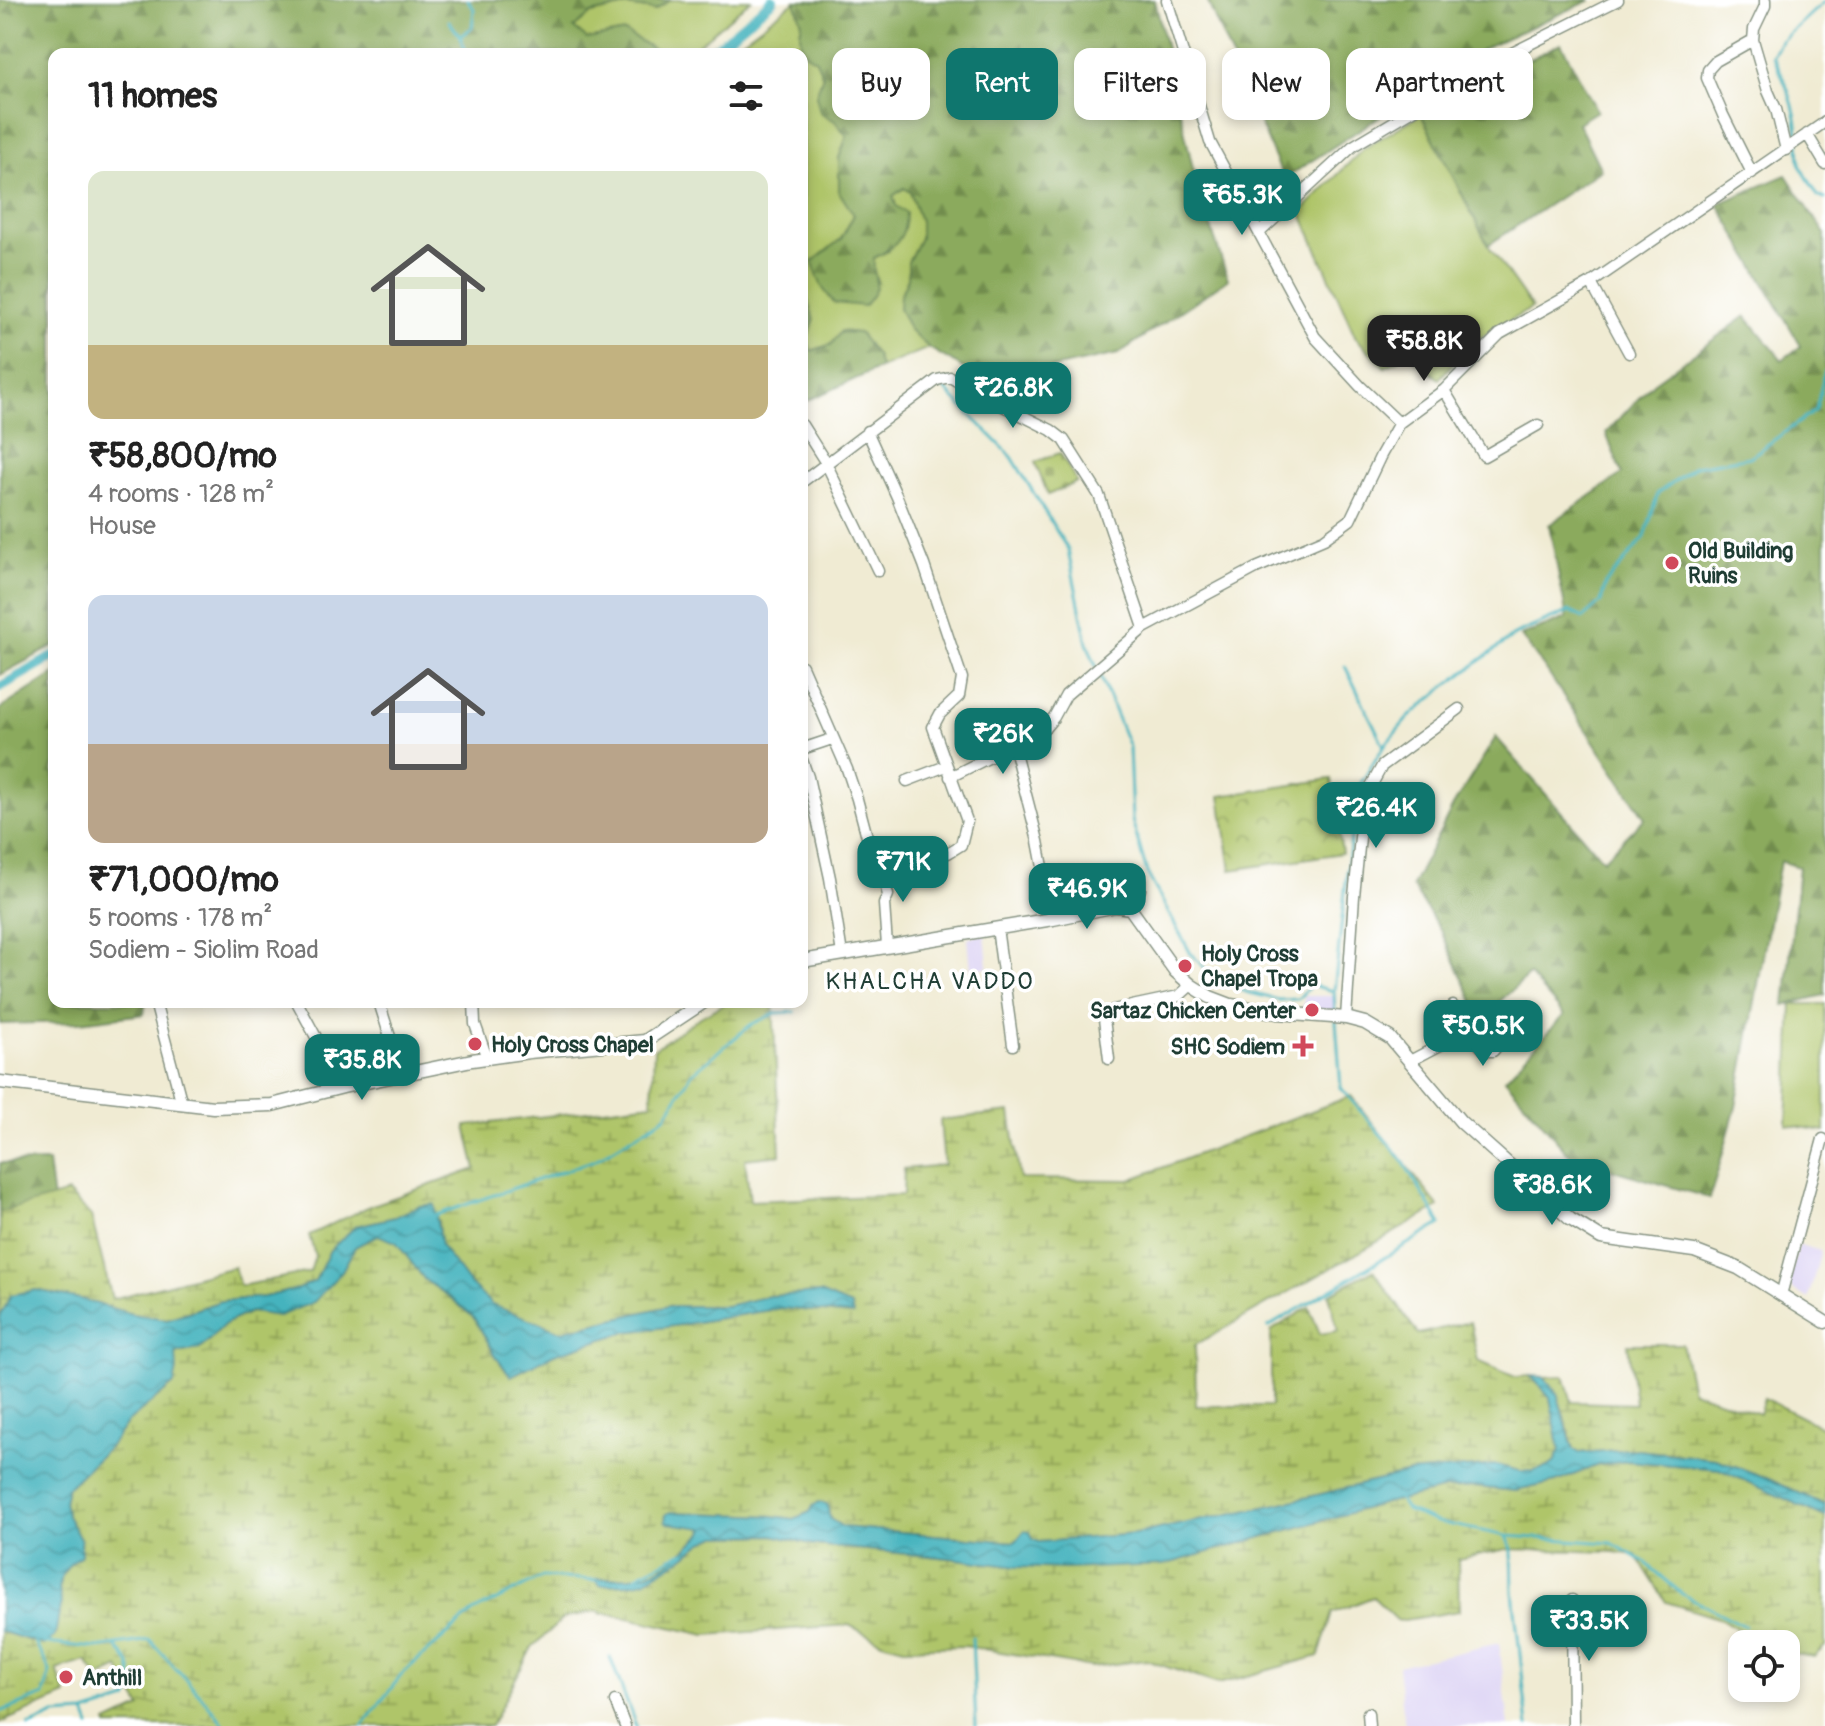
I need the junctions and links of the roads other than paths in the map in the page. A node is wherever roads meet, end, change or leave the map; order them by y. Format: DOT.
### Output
graph roads {
  1 [pos="1167,0"];
  2 [pos="1618,0"];
  3 [pos="1765,0"];
  4 [pos="1753,40"];
  5 [pos="1825,122"];
  6 [pos="1798,141"];
  7 [pos="1825,164"];
  8 [pos="1752,173"];
  9 [pos="1259,233"];
  10 [pos="1591,283"];
  11 [pos="1629,353"];
  12 [pos="1444,390"];
  13 [pos="1399,423"];
  14 [pos="1538,425"];
  15 [pos="867,431"];
  16 [pos="808,434"];
  17 [pos="826,463"];
  18 [pos="808,477"];
  19 [pos="878,571"];
  20 [pos="1144,628"];
  21 [pos="808,681"];
  22 [pos="1459,709"];
  23 [pos="832,739"];
  24 [pos="808,747"];
  25 [pos="1017,749"];
  26 [pos="948,771"];
  27 [pos="808,777"];
  28 [pos="907,781"];
  29 [pos="881,869"];
  30 [pos="1140,881"];
  31 [pos="1125,906"];
  32 [pos="1053,919"];
  33 [pos="997,928"];
  34 [pos="887,946"];
  35 [pos="842,954"];
  36 [pos="808,960"];
  37 [pos="1191,985"];
  38 [pos="1453,1006"];
  39 [pos="157,1008"];
  40 [pos="300,1008"];
  41 [pos="381,1008"];
  42 [pos="474,1008"];
  43 [pos="695,1008"];
  44 [pos="1527,1011"];
  45 [pos="1339,1018"];
  46 [pos="1467,1031"];
  47 [pos="1013,1045"];
  48 [pos="487,1058"];
  49 [pos="1109,1059"];
  50 [pos="1410,1061"];
  51 [pos="402,1075"];
  52 [pos="0,1082"];
  53 [pos="343,1087"];
  54 [pos="182,1104"];
  55 [pos="1823,1139"];
  56 [pos="1781,1295"];
  57 [pos="1825,1322"];
  58 [pos="1572,1600"];
  59 [pos="615,1701"];
  60 [pos="1368,1713"];
  61 [pos="625,1726"];
  62 [pos="1369,1726"];
  63 [pos="1573,1726"];
  1 -- 9 [label="street"];
  2 -- 9 [label="street"];
  3 -- 4 [label="street"];
  4 -- 6 [label="street"];
  4 -- 8 [label="street"];
  5 -- 6 [label="street"];
  6 -- 7 [label="street"];
  6 -- 8 [label="street"];
  8 -- 10 [label="street"];
  9 -- 13 [label="street"];
  10 -- 11 [label="street"];
  10 -- 12 [label="street"];
  12 -- 13 [label="street"];
  12 -- 14 [label="street"];
  13 -- 20 [label="street"];
  15 -- 17 [label="street"];
  15 -- 20 [label="street"];
  15 -- 26 [label="street"];
  16 -- 17 [label="street"];
  17 -- 18 [label="street"];
  17 -- 19 [label="street"];
  20 -- 25 [label="street"];
  21 -- 23 [label="street"];
  22 -- 45 [label="street"];
  23 -- 24 [label="street"];
  23 -- 29 [label="street"];
  25 -- 26 [label="street"];
  25 -- 32 [label="street"];
  26 -- 28 [label="street"];
  26 -- 29 [label="street"];
  27 -- 35 [label="street"];
  29 -- 34 [label="street"];
  30 -- 31 [label="street"];
  31 -- 32 [label="main road"];
  31 -- 37 [label="main road"];
  32 -- 33 [label="main road"];
  33 -- 34 [label="main road"];
  33 -- 47 [label="street"];
  34 -- 35 [label="main road"];
  35 -- 36 [label="main road"];
  37 -- 45 [label="main road"];
  37 -- 49 [label="street"];
  38 -- 46 [label="street"];
  39 -- 54 [label="street"];
  40 -- 53 [label="street"];
  41 -- 51 [label="street"];
  42 -- 48 [label="street"];
  43 -- 48 [label="main road"];
  44 -- 46 [label="street"];
  45 -- 50 [label="main road"];
  46 -- 50 [label="street"];
  48 -- 51 [label="main road"];
  50 -- 56 [label="main road"];
  51 -- 53 [label="main road"];
  52 -- 54 [label="main road"];
  53 -- 54 [label="main road"];
  55 -- 56 [label="street"];
  56 -- 57 [label="main road"];
  58 -- 63 [label="street"];
  59 -- 61 [label="street"];
  60 -- 62 [label="street"];
}
